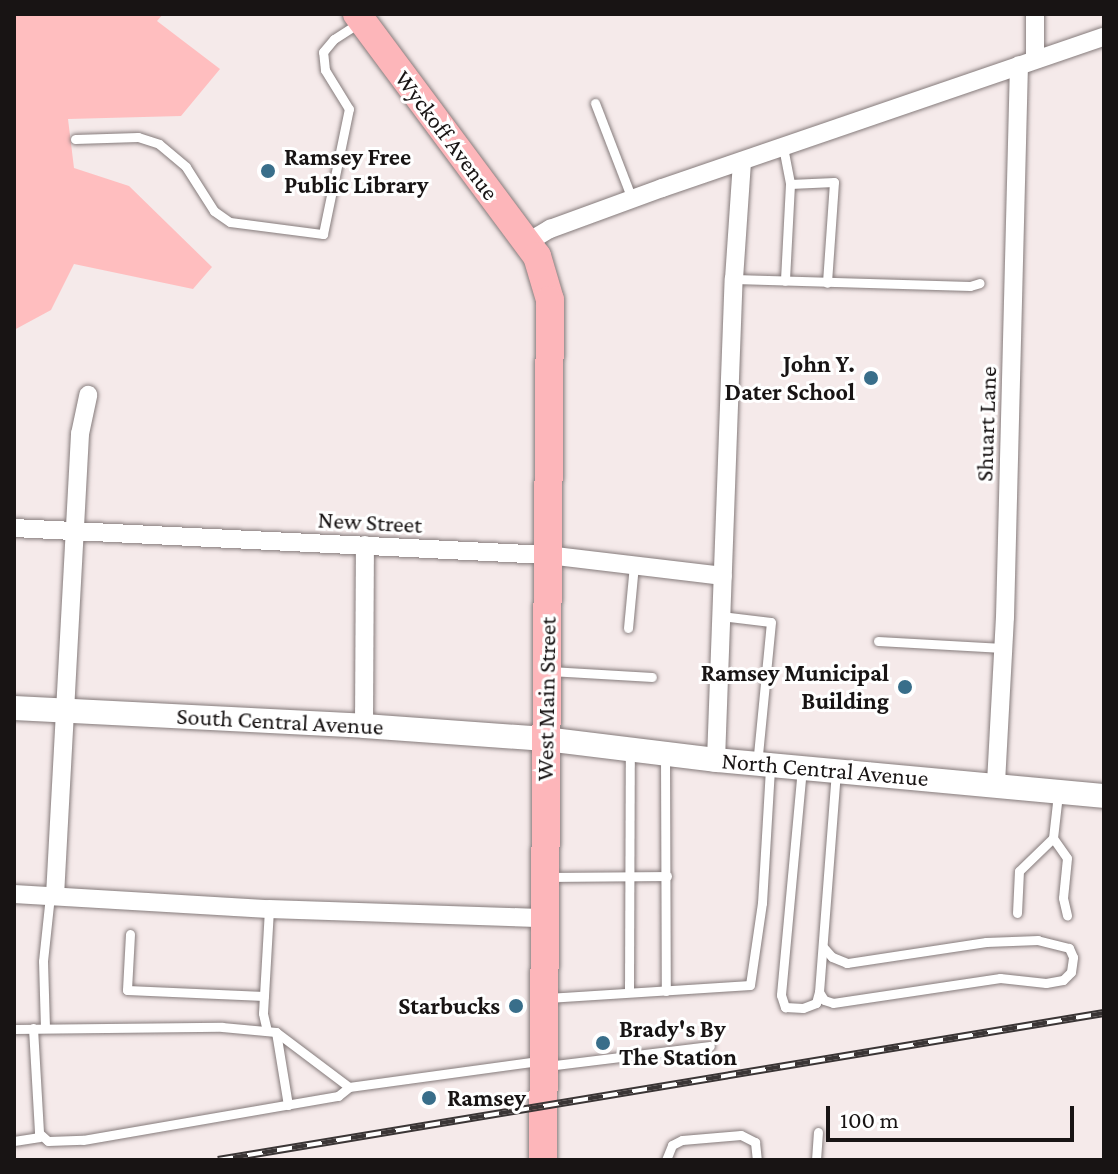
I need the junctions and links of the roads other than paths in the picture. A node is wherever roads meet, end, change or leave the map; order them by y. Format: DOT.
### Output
graph roads {
  1 [pos="1035,14"];
  2 [pos="359,18"];
  3 [pos="1104,37"];
  4 [pos="1027,62"];
  5 [pos="595,103"];
  6 [pos="75,139"];
  7 [pos="783,147"];
  8 [pos="742,161"];
  9 [pos="790,184"];
  10 [pos="632,199"];
  11 [pos="532,249"];
  12 [pos="734,279"];
  13 [pos="785,281"];
  14 [pos="827,283"];
  15 [pos="980,283"];
  16 [pos="88,395"];
  17 [pos="14,528"];
  18 [pos="77,532"];
  19 [pos="365,545"];
  20 [pos="547,555"];
  21 [pos="634,565"];
  22 [pos="723,576"];
  23 [pos="721,616"];
  24 [pos="628,628"];
  25 [pos="878,641"];
  26 [pos="1003,648"];
  27 [pos="546,671"];
  28 [pos="652,677"];
  29 [pos="14,708"];
  30 [pos="66,710"];
  31 [pos="364,726"];
  32 [pos="546,739"];
  33 [pos="630,750"];
  34 [pos="665,754"];
  35 [pos="716,760"];
  36 [pos="764,764"];
  37 [pos="802,768"];
  38 [pos="836,771"];
  39 [pos="996,783"];
  40 [pos="1059,791"];
  41 [pos="1104,796"];
  42 [pos="1053,838"];
  43 [pos="667,876"];
  44 [pos="545,877"];
  45 [pos="630,877"];
  46 [pos="14,894"];
  47 [pos="53,896"];
  48 [pos="269,909"];
  49 [pos="1017,913"];
  50 [pos="1067,916"];
  51 [pos="545,918"];
  52 [pos="130,934"];
  53 [pos="823,947"];
  54 [pos="629,991"];
  55 [pos="666,991"];
  56 [pos="819,992"];
  57 [pos="264,996"];
  58 [pos="544,998"];
  59 [pos="33,1028"];
  60 [pos="45,1028"];
  61 [pos="14,1029"];
  62 [pos="271,1032"];
  63 [pos="710,1046"];
  64 [pos="544,1064"];
  65 [pos="349,1087"];
  66 [pos="288,1105"];
  67 [pos="818,1132"];
  68 [pos="40,1137"];
  69 [pos="14,1141"];
  70 [pos="543,1152"];
  71 [pos="666,1160"];
  72 [pos="757,1160"];
  73 [pos="816,1160"];
  1 -- 4 [label="street, Shuart Lane"];
  2 -- 6 [label="lane"];
  2 -- 11 [label="main road, Wyckoff Avenue"];
  3 -- 4 [label="street"];
  4 -- 7 [label="street"];
  4 -- 26 [label="street, Shuart Lane"];
  5 -- 10 [label="lane"];
  7 -- 8 [label="street"];
  7 -- 9 [label="lane"];
  8 -- 10 [label="street"];
  8 -- 12 [label="street"];
  9 -- 13 [label="lane"];
  9 -- 14 [label="lane"];
  10 -- 11 [label="street"];
  11 -- 20 [label="main road, West Main Street"];
  12 -- 13 [label="lane"];
  12 -- 22 [label="street"];
  13 -- 14 [label="lane"];
  14 -- 15 [label="lane"];
  16 -- 18 [label="street"];
  17 -- 18 [label="street, New Street"];
  18 -- 19 [label="street, New Street"];
  18 -- 30 [label="street"];
  19 -- 20 [label="street, New Street"];
  19 -- 31 [label="street"];
  20 -- 21 [label="street, New Street"];
  20 -- 27 [label="main road, West Main Street"];
  21 -- 22 [label="street, New Street"];
  21 -- 24 [label="lane"];
  22 -- 23 [label="street"];
  23 -- 35 [label="street"];
  23 -- 36 [label="lane"];
  25 -- 26 [label="lane"];
  26 -- 39 [label="street, Shuart Lane"];
  27 -- 28 [label="lane"];
  27 -- 32 [label="main road, West Main Street"];
  29 -- 30 [label="main road, South Central Avenue"];
  30 -- 31 [label="main road, South Central Avenue"];
  30 -- 47 [label="street"];
  31 -- 32 [label="main road, South Central Avenue"];
  32 -- 33 [label="main road, North Central Avenue"];
  32 -- 44 [label="main road, West Main Street"];
  33 -- 34 [label="main road, North Central Avenue"];
  33 -- 45 [label="lane"];
  34 -- 35 [label="main road, North Central Avenue"];
  34 -- 43 [label="lane"];
  35 -- 36 [label="main road, North Central Avenue"];
  36 -- 37 [label="main road, North Central Avenue"];
  36 -- 55 [label="lane"];
  37 -- 38 [label="main road, North Central Avenue"];
  37 -- 56 [label="lane"];
  38 -- 39 [label="main road, North Central Avenue"];
  38 -- 53 [label="lane"];
  39 -- 40 [label="main road, North Central Avenue"];
  40 -- 41 [label="main road, North Central Avenue"];
  40 -- 42 [label="lane"];
  42 -- 49 [label="lane"];
  42 -- 50 [label="lane"];
  43 -- 45 [label="lane"];
  43 -- 55 [label="lane"];
  44 -- 45 [label="lane"];
  44 -- 51 [label="main road, West Main Street"];
  45 -- 54 [label="lane"];
  46 -- 47 [label="street"];
  47 -- 48 [label="street"];
  47 -- 60 [label="lane"];
  48 -- 51 [label="street"];
  48 -- 57 [label="lane"];
  51 -- 58 [label="main road, West Main Street"];
  52 -- 57 [label="lane"];
  53 -- 56 [label="lane"];
  53 -- 56 [label="lane"];
  54 -- 55 [label="lane"];
  54 -- 58 [label="lane"];
  57 -- 62 [label="lane"];
  58 -- 64 [label="main road, West Main Street"];
  59 -- 60 [label="lane"];
  59 -- 61 [label="lane"];
  59 -- 68 [label="lane"];
  60 -- 62 [label="lane"];
  62 -- 65 [label="lane"];
  62 -- 66 [label="lane"];
  63 -- 64 [label="lane"];
  64 -- 65 [label="lane"];
  64 -- 70 [label="main road, West Main Street"];
  65 -- 66 [label="lane"];
  66 -- 68 [label="lane"];
  67 -- 73 [label="lane"];
  68 -- 69 [label="lane"];
  71 -- 72 [label="lane"];
}
